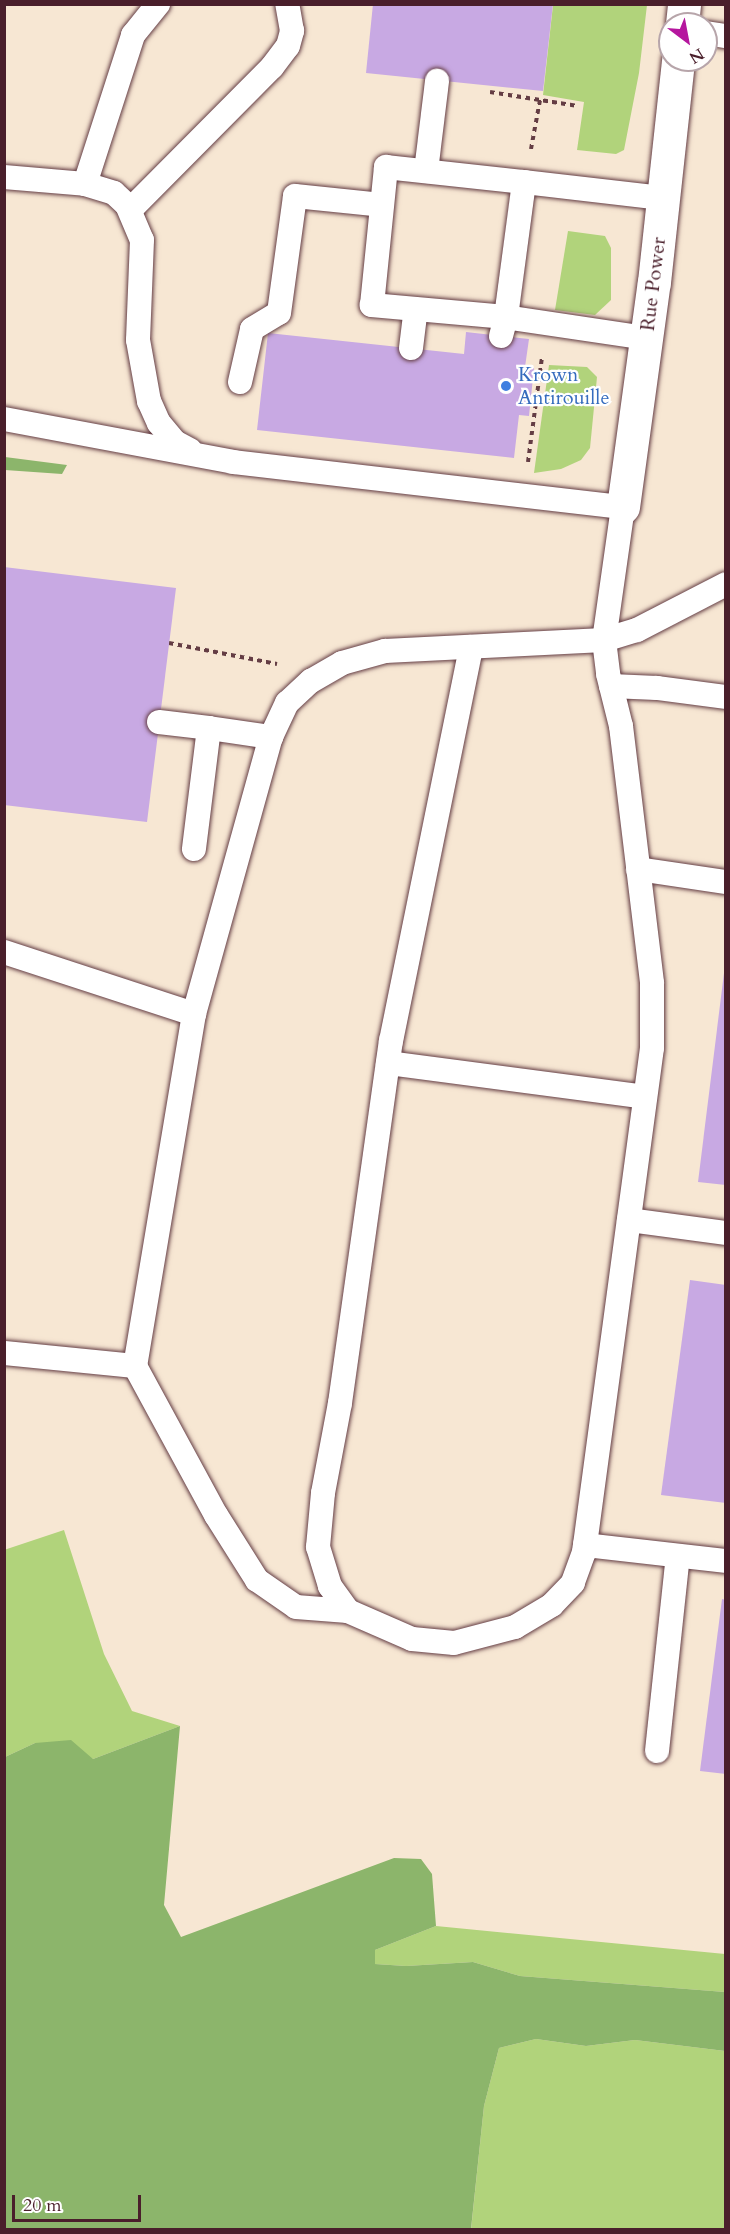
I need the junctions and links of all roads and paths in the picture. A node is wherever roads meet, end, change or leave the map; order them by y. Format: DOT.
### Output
graph roads {
  1 [pos="158,4"];
  2 [pos="287,4"];
  3 [pos="677,72"];
  4 [pos="437,81"];
  5 [pos="523,90"];
  6 [pos="490,92"];
  7 [pos="521,97"];
  8 [pos="540,100"];
  9 [pos="578,106"];
  10 [pos="426,171"];
  11 [pos="4,177"];
  12 [pos="524,182"];
  13 [pos="85,184"];
  14 [pos="663,198"];
  15 [pos="382,205"];
  16 [pos="130,210"];
  17 [pos="416,309"];
  18 [pos="504,327"];
  19 [pos="646,338"];
  20 [pos="411,348"];
  21 [pos="542,360"];
  22 [pos="240,382"];
  23 [pos="532,390"];
  24 [pos="538,391"];
  25 [pos="4,419"];
  26 [pos="197,454"];
  27 [pos="527,472"];
  28 [pos="622,507"];
  29 [pos="726,584"];
  30 [pos="604,640"];
  31 [pos="169,643"];
  32 [pos="471,647"];
  33 [pos="325,674"];
  34 [pos="611,686"];
  35 [pos="726,697"];
  36 [pos="159,722"];
  37 [pos="209,728"];
  38 [pos="272,737"];
  39 [pos="194,849"];
  40 [pos="638,869"];
  41 [pos="726,882"];
  42 [pos="4,952"];
  43 [pos="194,1014"];
  44 [pos="388,1063"];
  45 [pos="645,1097"];
  46 [pos="629,1220"];
  47 [pos="726,1233"];
  48 [pos="4,1353"];
  49 [pos="135,1366"];
  50 [pos="585,1545"];
  51 [pos="678,1556"];
  52 [pos="726,1561"];
  53 [pos="348,1611"];
  54 [pos="657,1751"];
  1 -- 13 [label="lane"];
  2 -- 16 [label="lane"];
  3 -- 14 [label="street, Rue Power"];
  4 -- 10 [label="lane"];
  5 -- 7 [label="path"];
  6 -- 7 [label="path"];
  7 -- 8 [label="path"];
  8 -- 9 [label="path"];
  8 -- 12 [label="path"];
  10 -- 12 [label="lane"];
  10 -- 15 [label="lane"];
  11 -- 13 [label="lane"];
  12 -- 14 [label="lane"];
  12 -- 18 [label="lane"];
  13 -- 16 [label="lane"];
  14 -- 19 [label="street, Rue Power"];
  15 -- 17 [label="lane"];
  15 -- 22 [label="lane"];
  16 -- 26 [label="lane"];
  17 -- 18 [label="lane"];
  17 -- 20 [label="lane"];
  18 -- 19 [label="lane"];
  19 -- 28 [label="street, Rue Power"];
  21 -- 24 [label="path"];
  23 -- 24 [label="path"];
  24 -- 27 [label="path"];
  25 -- 26 [label="lane"];
  26 -- 28 [label="lane"];
  28 -- 30 [label="lane"];
  29 -- 30 [label="lane"];
  30 -- 32 [label="lane"];
  30 -- 34 [label="lane"];
  31 -- 33 [label="path"];
  32 -- 33 [label="lane"];
  32 -- 44 [label="lane"];
  33 -- 38 [label="lane"];
  34 -- 35 [label="lane"];
  34 -- 40 [label="lane"];
  36 -- 37 [label="lane"];
  37 -- 38 [label="lane"];
  37 -- 39 [label="lane"];
  38 -- 43 [label="lane"];
  40 -- 41 [label="lane"];
  40 -- 45 [label="lane"];
  42 -- 43 [label="lane"];
  43 -- 49 [label="lane"];
  44 -- 45 [label="lane"];
  44 -- 53 [label="lane"];
  45 -- 46 [label="lane"];
  46 -- 47 [label="lane"];
  46 -- 50 [label="lane"];
  48 -- 49 [label="lane"];
  49 -- 53 [label="lane"];
  50 -- 51 [label="lane"];
  50 -- 53 [label="lane"];
  51 -- 52 [label="lane"];
  51 -- 54 [label="lane"];
}
